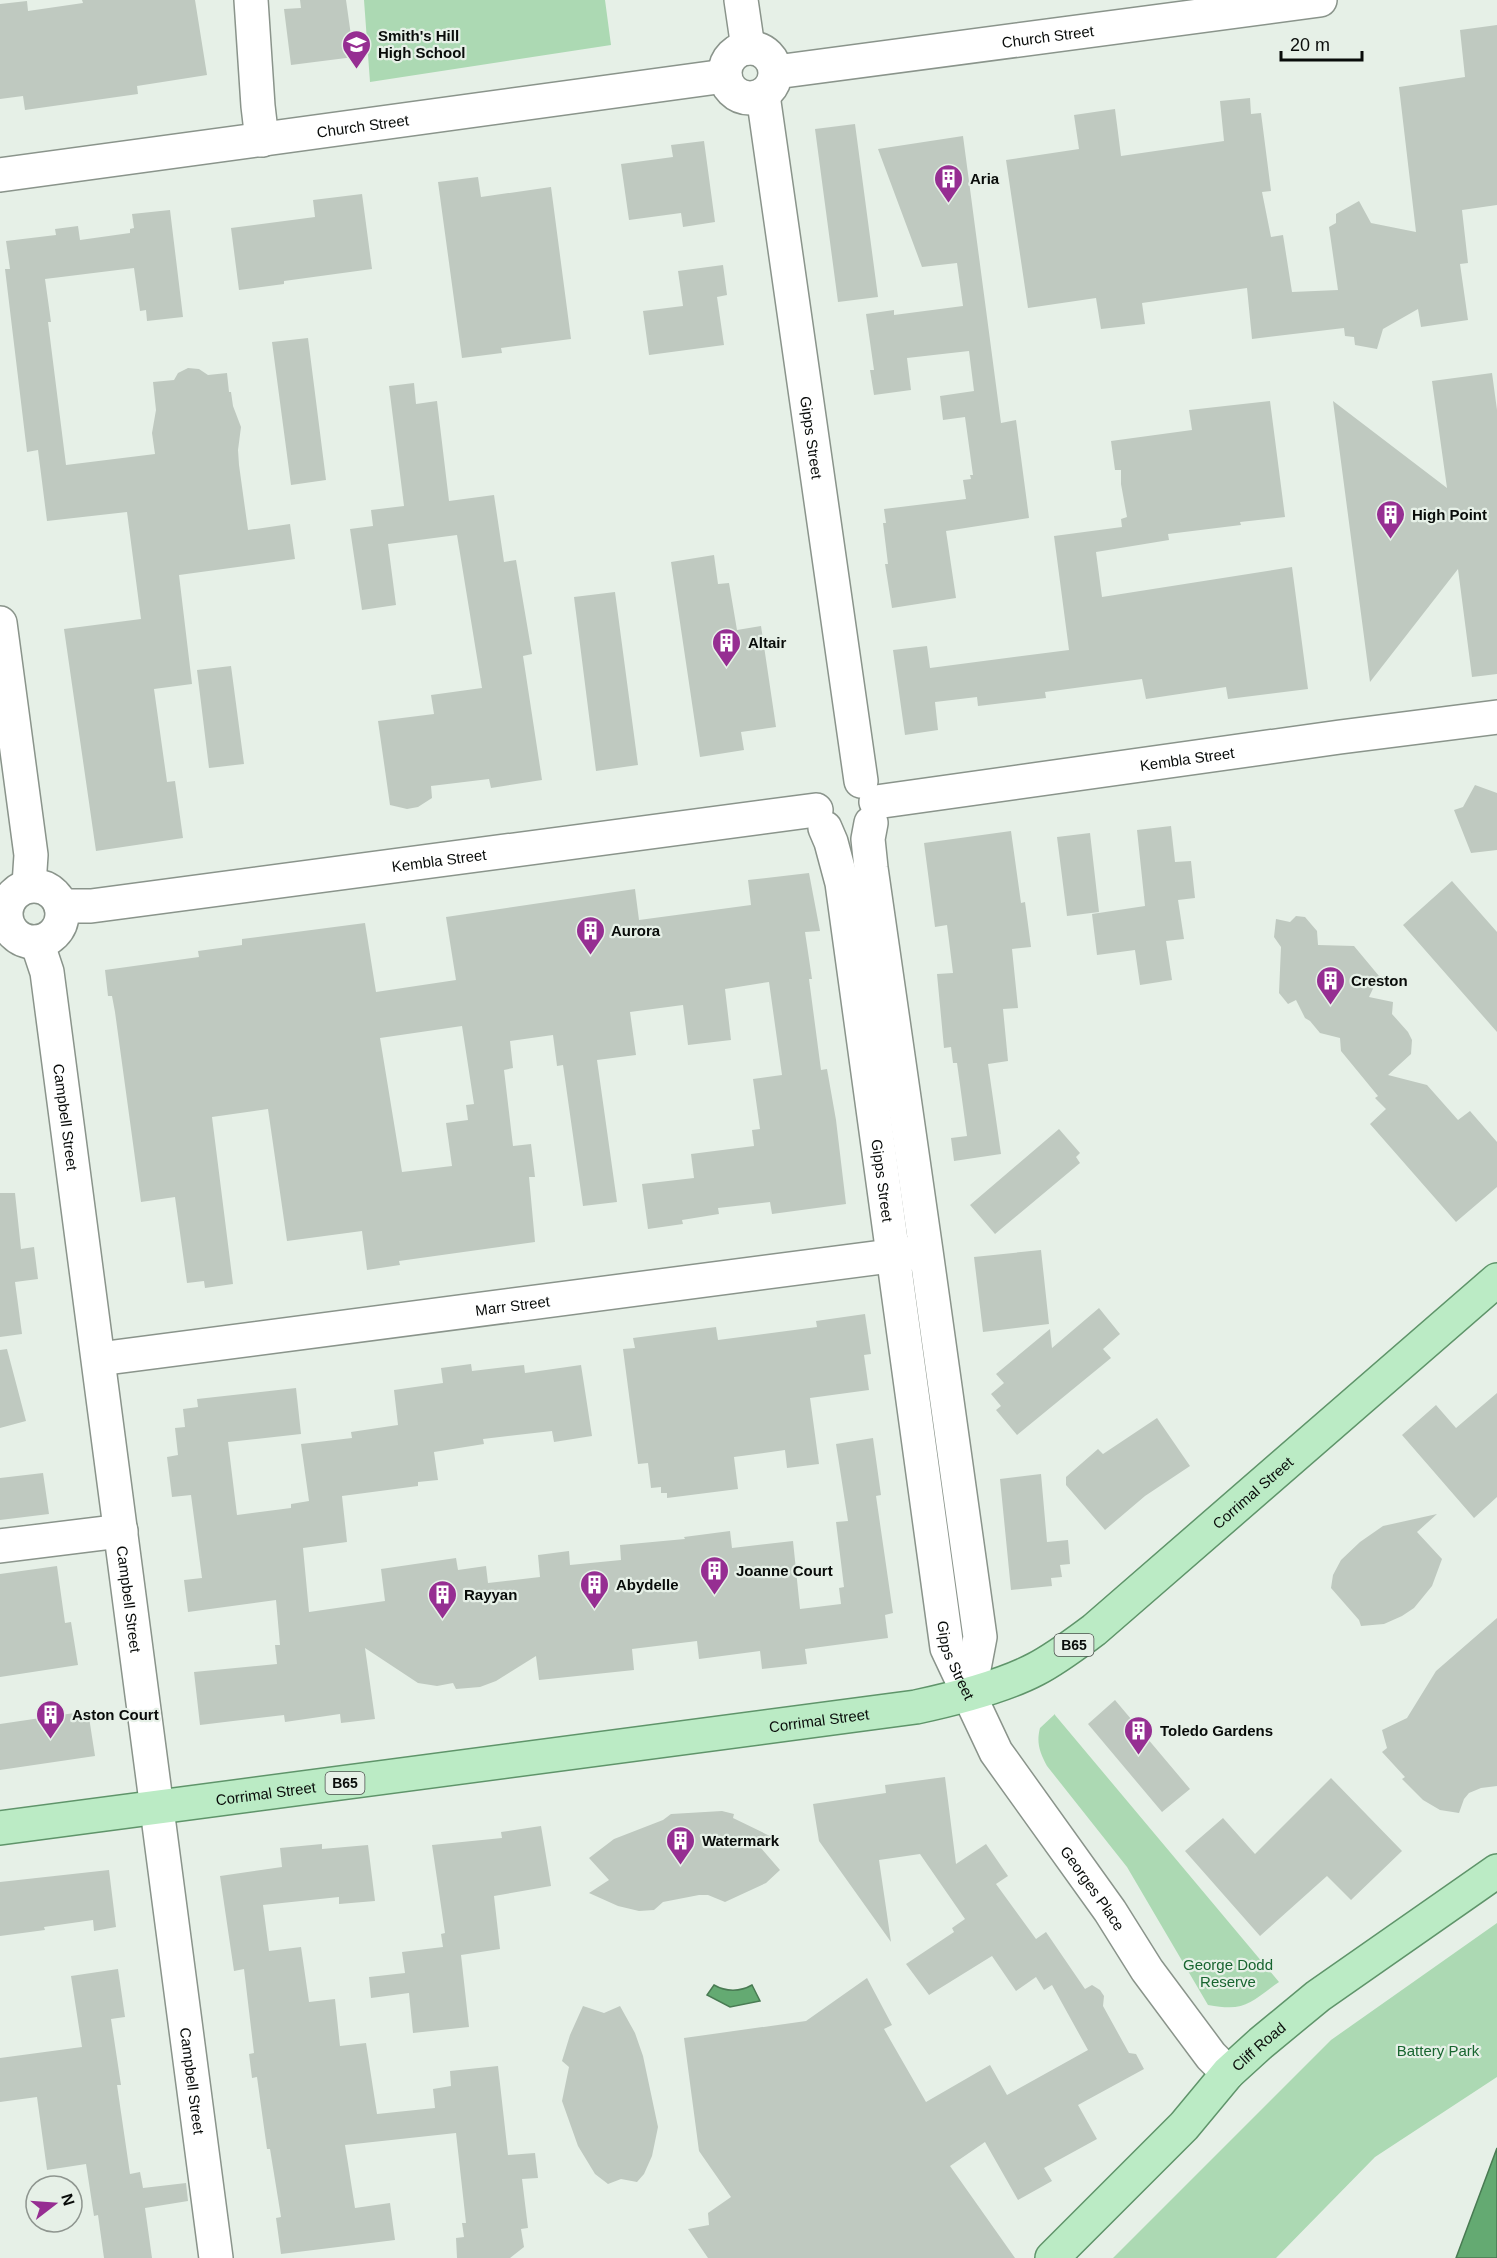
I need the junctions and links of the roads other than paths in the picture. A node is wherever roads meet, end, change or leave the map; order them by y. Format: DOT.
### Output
graph roads {
  1 [pos="251,0"];
  2 [pos="741,0"];
  3 [pos="1320,0"];
  4 [pos="748,48"];
  5 [pos="725,76"];
  6 [pos="769,83"];
  7 [pos="262,140"];
  8 [pos="0,175"];
  9 [pos="0,623"];
  10 [pos="1497,717"];
  11 [pos="869,802"];
  12 [pos="820,819"];
  13 [pos="29,885"];
  14 [pos="61,906"];
  15 [pos="3,919"];
  16 [pos="37,942"];
  17 [pos="927,1251"];
  18 [pos="892,1256"];
  19 [pos="1497,1280"];
  20 [pos="99,1359"];
  21 [pos="121,1531"];
  22 [pos="0,1546"];
  23 [pos="969,1695"];
  24 [pos="158,1808"];
  25 [pos="0,1828"];
  26 [pos="1497,1871"];
  27 [pos="1228,2073"];
  28 [pos="216,2258"];
  29 [pos="1052,2258"];
  1 -- 7 [label="street"];
  2 -- 4 [label="street"];
  3 -- 6 [label="street, Church Street"];
  4 -- 5 [label="street"];
  4 -- 6 [label="street"];
  5 -- 6 [label="street"];
  5 -- 7 [label="street, Church Street"];
  6 -- 11 [label="street, Gipps Street"];
  7 -- 8 [label="street, Church Street"];
  9 -- 13 [label="street"];
  10 -- 11 [label="street, Kembla Street"];
  11 -- 12 [label="street"];
  11 -- 12 [label="street"];
  11 -- 17 [label="street, Gipps Street"];
  12 -- 14 [label="street, Kembla Street"];
  12 -- 18 [label="street, Gipps Street"];
  13 -- 14 [label="street"];
  13 -- 15 [label="street"];
  14 -- 16 [label="street"];
  15 -- 16 [label="street"];
  16 -- 20 [label="street, Campbell Street"];
  17 -- 18 [label="street, Marr Street"];
  17 -- 23 [label="street, Gipps Street"];
  18 -- 20 [label="street, Marr Street"];
  18 -- 23 [label="street, Gipps Street"];
  19 -- 23 [label="main road, Corrimal Street / B65"];
  20 -- 21 [label="street, Campbell Street"];
  21 -- 22 [label="street"];
  21 -- 24 [label="street, Campbell Street"];
  23 -- 24 [label="main road, Corrimal Street / B65"];
  23 -- 27 [label="street, Georges Place"];
  24 -- 25 [label="main road, Corrimal Street / B65"];
  24 -- 28 [label="street, Campbell Street"];
  26 -- 27 [label="main road, Cliff Road"];
  27 -- 29 [label="main road, Cliff Road"];
}
